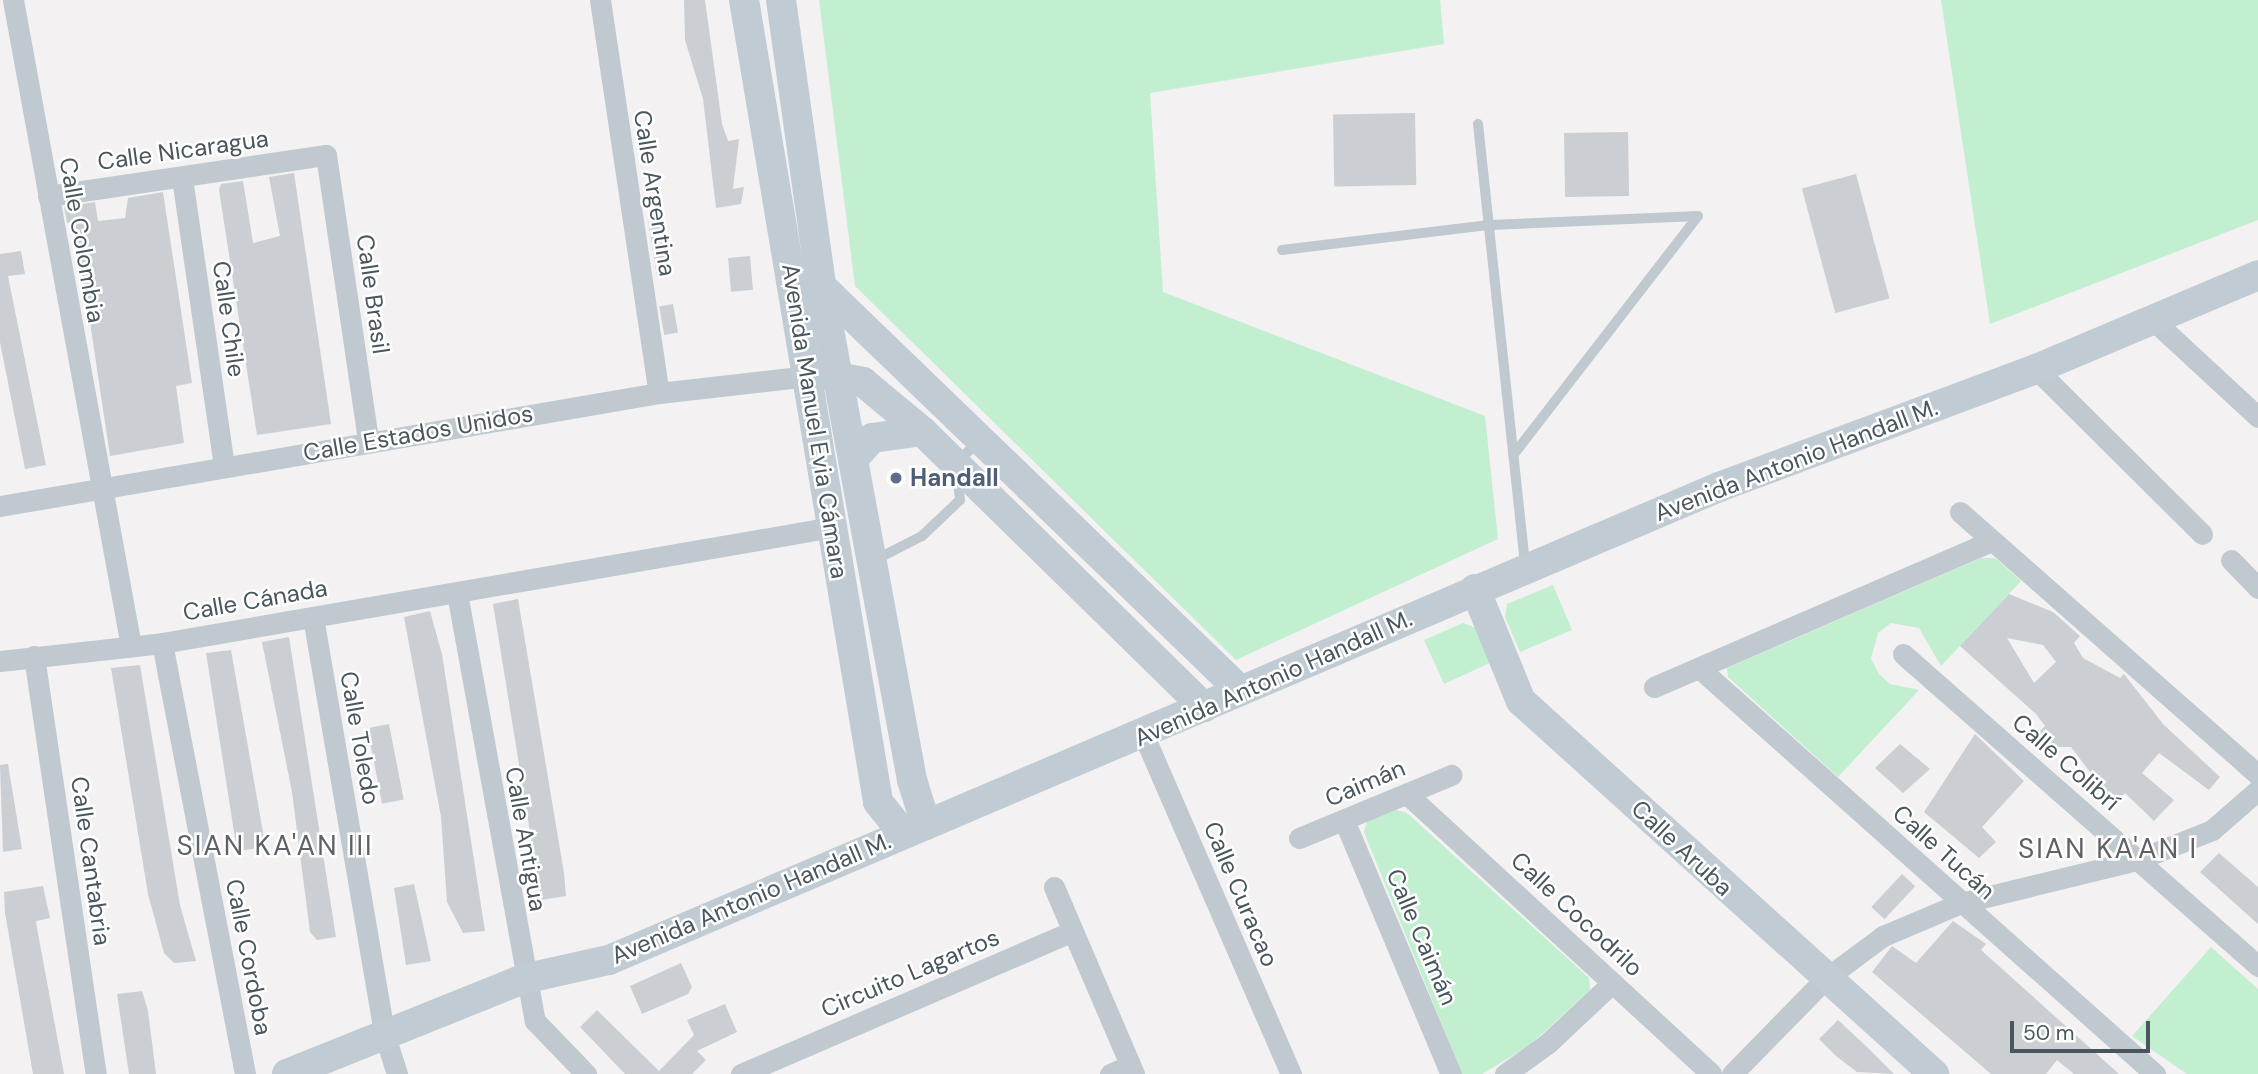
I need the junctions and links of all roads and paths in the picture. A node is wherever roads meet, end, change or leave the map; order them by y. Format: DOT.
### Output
graph roads {
  1 [pos="13,0"];
  2 [pos="600,0"];
  3 [pos="744,0"];
  4 [pos="781,0"];
  5 [pos="1478,124"];
  6 [pos="326,155"];
  7 [pos="182,178"];
  8 [pos="48,196"];
  9 [pos="1489,225"];
  10 [pos="1282,250"];
  11 [pos="2258,275"];
  12 [pos="821,286"];
  13 [pos="2153,320"];
  14 [pos="2036,369"];
  15 [pos="838,372"];
  16 [pos="808,376"];
  17 [pos="659,393"];
  18 [pos="2258,417"];
  19 [pos="922,431"];
  20 [pos="980,439"];
  21 [pos="368,441"];
  22 [pos="1513,455"];
  23 [pos="854,458"];
  24 [pos="956,464"];
  25 [pos="224,467"];
  26 [pos="98,488"];
  27 [pos="0,506"];
  28 [pos="1960,512"];
  29 [pos="833,527"];
  30 [pos="2203,534"];
  31 [pos="1993,541"];
  32 [pos="2231,560"];
  33 [pos="873,561"];
  34 [pos="1525,568"];
  35 [pos="2258,588"];
  36 [pos="1475,589"];
  37 [pos="457,593"];
  38 [pos="313,617"];
  39 [pos="163,643"];
  40 [pos="131,646"];
  41 [pos="1903,654"];
  42 [pos="34,656"];
  43 [pos="0,661"];
  44 [pos="1699,668"];
  45 [pos="1654,687"];
  46 [pos="1241,691"];
  47 [pos="1204,707"];
  48 [pos="1144,736"];
  49 [pos="1451,775"];
  50 [pos="2258,775"];
  51 [pos="2258,790"];
  52 [pos="1407,794"];
  53 [pos="1344,820"];
  54 [pos="914,829"];
  55 [pos="1299,838"];
  56 [pos="2137,860"];
  57 [pos="1054,887"];
  58 [pos="1961,903"];
  59 [pos="1073,931"];
  60 [pos="2258,966"];
  61 [pos="523,979"];
  62 [pos="1825,979"];
  63 [pos="1612,982"];
  64 [pos="384,1032"];
  65 [pos="773,1068"];
  66 [pos="1132,1070"];
  67 [pos="96,1074"];
  68 [pos="245,1074"];
  69 [pos="287,1074"];
  70 [pos="397,1074"];
  71 [pos="586,1074"];
  72 [pos="741,1074"];
  73 [pos="1110,1074"];
  74 [pos="1291,1074"];
  75 [pos="1451,1074"];
  76 [pos="1505,1074"];
  77 [pos="1711,1074"];
  78 [pos="1732,1074"];
  79 [pos="1934,1074"];
  80 [pos="2155,1074"];
  1 -- 8 [label="street, Calle Colombia"];
  2 -- 17 [label="street, Calle Argentina"];
  3 -- 16 [label="street, Avenida Manuel Evia Cámara"];
  4 -- 12 [label="street, Avenida Manuel Evia Cámara"];
  5 -- 9 [label="lane"];
  6 -- 7 [label="street, Calle Nicaragua"];
  6 -- 21 [label="street, Calle Brasil"];
  7 -- 8 [label="street, Calle Nicaragua"];
  7 -- 25 [label="street, Calle Chile"];
  8 -- 26 [label="street, Calle Colombia"];
  9 -- 10 [label="lane"];
  9 -- 22 [label="lane"];
  9 -- 22 [label="lane"];
  11 -- 13 [label="street, Avenida Antonio Handall M."];
  12 -- 15 [label="street, Avenida Manuel Evia Cámara"];
  12 -- 20 [label="street, Avenida Manuel Evia Cámara"];
  13 -- 14 [label="street, Avenida Antonio Handall M."];
  13 -- 18 [label="street"];
  14 -- 30 [label="street"];
  14 -- 34 [label="street, Avenida Antonio Handall M."];
  15 -- 16 [label="street, Calle Estados Unidos"];
  15 -- 19 [label="street, Avenida Manuel Evia Cámara"];
  15 -- 23 [label="street, Avenida Manuel Evia Cámara"];
  16 -- 17 [label="street, Calle Estados Unidos"];
  16 -- 29 [label="street, Avenida Manuel Evia Cámara"];
  17 -- 21 [label="street, Calle Estados Unidos"];
  19 -- 23 [label="street"];
  19 -- 24 [label="street, Avenida Manuel Evia Cámara"];
  20 -- 24 [label="lane"];
  20 -- 46 [label="street, Avenida Manuel Evia Cámara"];
  21 -- 25 [label="street, Calle Estados Unidos"];
  22 -- 34 [label="lane"];
  23 -- 33 [label="street, Avenida Manuel Evia Cámara"];
  24 -- 33 [label="lane"];
  24 -- 47 [label="street, Avenida Manuel Evia Cámara"];
  25 -- 26 [label="street, Calle Estados Unidos"];
  26 -- 27 [label="street, Calle Estados Unidos"];
  26 -- 40 [label="street, Calle Colombia"];
  28 -- 31 [label="street"];
  29 -- 37 [label="street, Calle Cánada"];
  29 -- 54 [label="street, Avenida Manuel Evia Cámara"];
  31 -- 44 [label="street"];
  31 -- 50 [label="street"];
  32 -- 35 [label="street"];
  33 -- 54 [label="street, Avenida Manuel Evia Cámara"];
  34 -- 36 [label="street, Avenida Antonio Handall M."];
  36 -- 46 [label="street, Avenida Antonio Handall M."];
  36 -- 62 [label="street, Calle Aruba"];
  37 -- 38 [label="street, Calle Cánada"];
  37 -- 61 [label="street, Calle Antigua"];
  38 -- 39 [label="street, Calle Cánada"];
  38 -- 64 [label="street, Calle Toledo"];
  39 -- 40 [label="street, Calle Cánada"];
  39 -- 68 [label="street, Calle Cordoba"];
  40 -- 42 [label="street, Calle Cánada"];
  41 -- 56 [label="street, Calle Colibrí"];
  42 -- 43 [label="street, Calle Cánada"];
  42 -- 67 [label="street, Calle Cantabria"];
  44 -- 45 [label="street"];
  44 -- 58 [label="street, Calle Tucán"];
  46 -- 47 [label="street, Avenida Antonio Handall M."];
  47 -- 48 [label="street, Avenida Antonio Handall M."];
  48 -- 54 [label="street, Avenida Antonio Handall M."];
  48 -- 74 [label="street, Calle Curacao"];
  49 -- 52 [label="street, Caimán"];
  51 -- 56 [label="street"];
  52 -- 53 [label="street, Caimán"];
  52 -- 63 [label="street, Calle Cocodrilo"];
  53 -- 55 [label="street, Caimán"];
  53 -- 75 [label="street, Calle Caimán"];
  54 -- 61 [label="street, Avenida Antonio Handall M."];
  56 -- 58 [label="street"];
  56 -- 60 [label="street, Calle Colibrí"];
  57 -- 59 [label="street"];
  58 -- 62 [label="street"];
  58 -- 80 [label="street, Calle Tucán"];
  59 -- 65 [label="street, Circuito Lagartos"];
  59 -- 66 [label="street"];
  61 -- 64 [label="street, Avenida Antonio Handall M."];
  61 -- 71 [label="street, Calle Antigua"];
  62 -- 78 [label="street"];
  62 -- 79 [label="street, Calle Aruba"];
  63 -- 76 [label="street"];
  63 -- 77 [label="street, Calle Cocodrilo"];
  64 -- 69 [label="street, Avenida Antonio Handall M."];
  64 -- 70 [label="street, Calle Toledo"];
  65 -- 72 [label="street, Circuito Lagartos"];
  66 -- 73 [label="street"];
}
